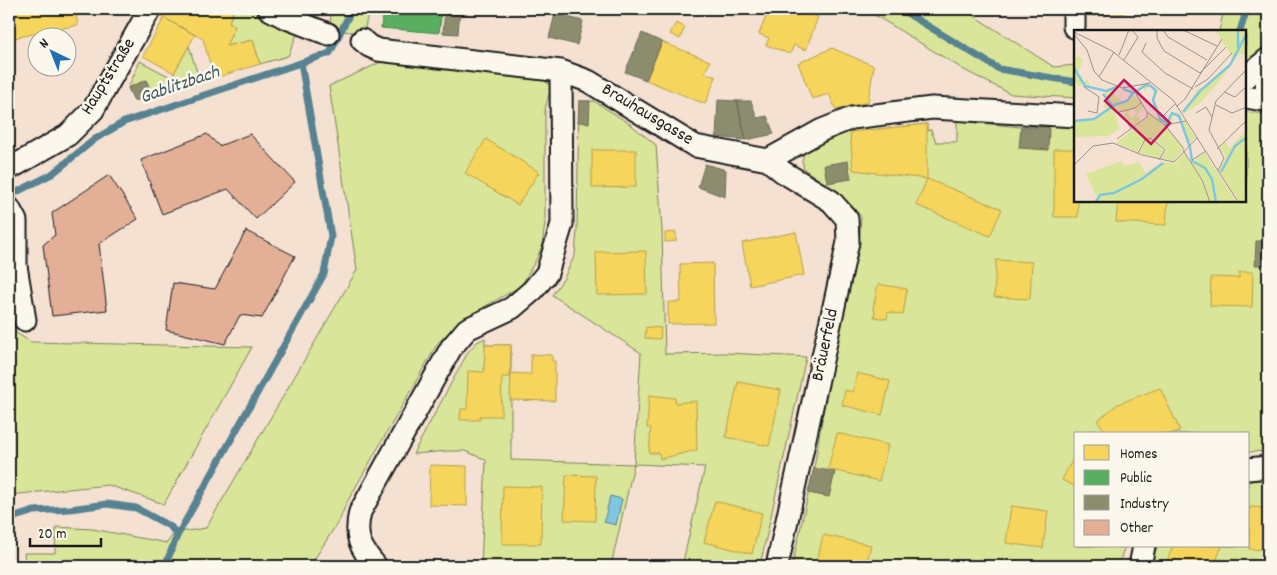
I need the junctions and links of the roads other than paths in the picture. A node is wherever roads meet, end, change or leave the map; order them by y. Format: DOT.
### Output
graph roads {
  1 [pos="150,9"];
  2 [pos="269,9"];
  3 [pos="328,34"];
  4 [pos="362,40"];
  5 [pos="1268,60"];
  6 [pos="560,71"];
  7 [pos="1247,76"];
  8 [pos="1260,100"];
  9 [pos="1074,116"];
  10 [pos="768,160"];
  11 [pos="9,169"];
  12 [pos="10,209"];
  13 [pos="25,320"];
  14 [pos="1268,467"];
  15 [pos="1250,468"];
  16 [pos="1144,548"];
  17 [pos="376,566"];
  18 [pos="777,566"];
  19 [pos="1140,566"];
  1 -- 11 [label="street, Hauptstraße"];
  2 -- 3 [label="street"];
  4 -- 6 [label="street, Brauhausgasse"];
  5 -- 7 [label="street"];
  5 -- 8 [label="street"];
  6 -- 10 [label="street, Brauhausgasse"];
  6 -- 17 [label="street"];
  9 -- 10 [label="street"];
  10 -- 18 [label="street, Bräuerfeld"];
  12 -- 13 [label="street"];
  14 -- 15 [label="street"];
  16 -- 19 [label="street"];
}
